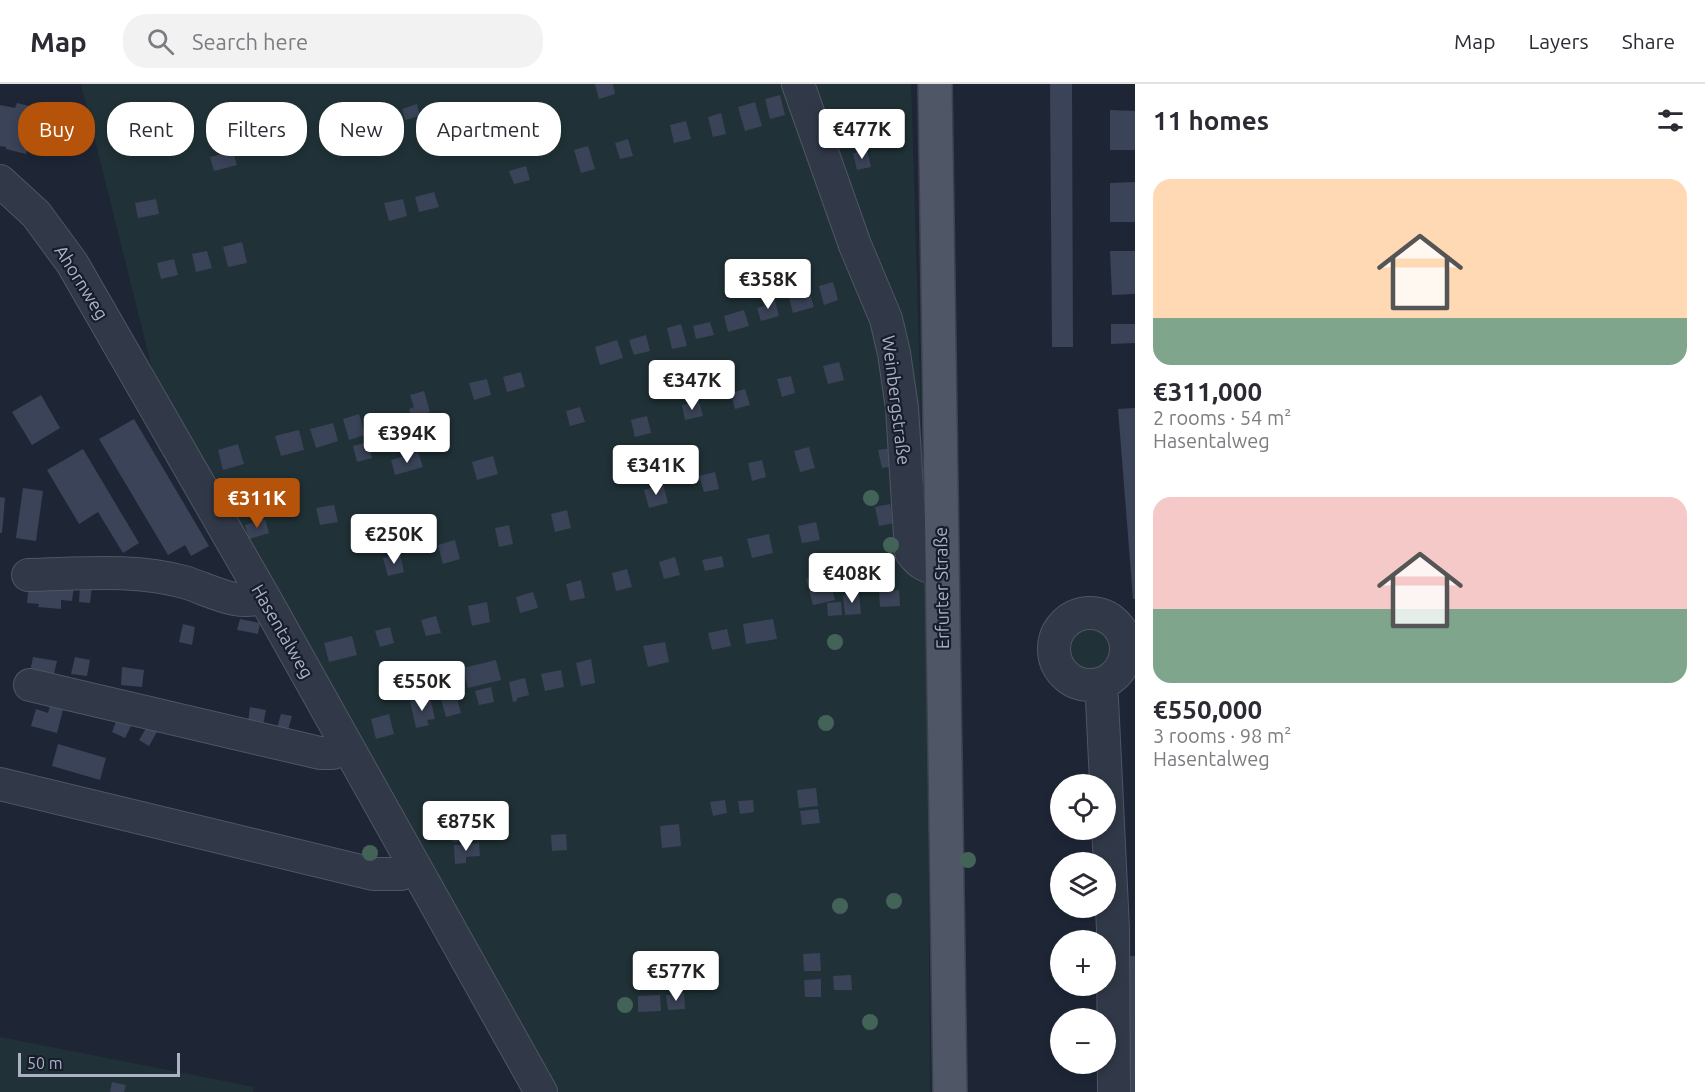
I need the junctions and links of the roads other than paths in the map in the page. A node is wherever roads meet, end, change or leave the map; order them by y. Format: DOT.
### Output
graph roads {
  1 [pos="798,84"];
  2 [pos="935,84"];
  3 [pos="0,181"];
  4 [pos="147,396"];
  5 [pos="941,568"];
  6 [pos="28,575"];
  7 [pos="264,597"];
  8 [pos="1130,645"];
  9 [pos="1100,684"];
  10 [pos="30,685"];
  11 [pos="347,746"];
  12 [pos="0,784"];
  13 [pos="415,868"];
  14 [pos="1124,929"];
  15 [pos="541,1092"];
  16 [pos="950,1092"];
  17 [pos="1114,1092"];
  1 -- 5 [label="street, Weinbergstraße"];
  2 -- 5 [label="main road, Erfurter Straße"];
  3 -- 4 [label="street, Ahornweg"];
  4 -- 7 [label="street, Hasentalweg"];
  5 -- 16 [label="main road, Erfurter Straße"];
  6 -- 7 [label="street"];
  7 -- 11 [label="street, Hasentalweg"];
  8 -- 9 [label="street"];
  8 -- 9 [label="street"];
  9 -- 14 [label="street"];
  10 -- 11 [label="street"];
  11 -- 13 [label="street, Hasentalweg"];
  12 -- 13 [label="street"];
  13 -- 15 [label="street, Hasentalweg"];
  14 -- 17 [label="street"];
}
